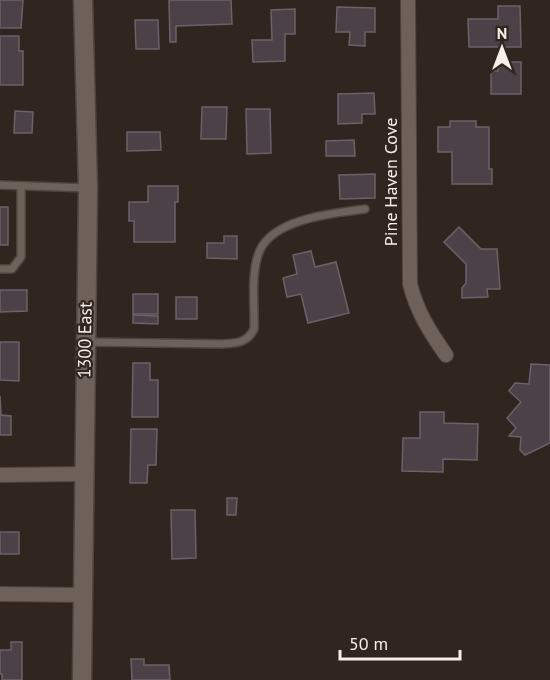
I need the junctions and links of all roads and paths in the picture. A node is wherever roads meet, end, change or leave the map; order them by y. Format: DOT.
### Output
graph roads {
  1 [pos="82,0"];
  2 [pos="408,0"];
  3 [pos="0,185"];
  4 [pos="21,186"];
  5 [pos="87,188"];
  6 [pos="365,209"];
  7 [pos="0,269"];
  8 [pos="85,342"];
  9 [pos="446,355"];
  10 [pos="0,474"];
  11 [pos="83,474"];
  12 [pos="0,594"];
  13 [pos="82,595"];
  14 [pos="82,680"];
  1 -- 5 [label="main road, 1300 East"];
  2 -- 9 [label="street, Pine Haven Cove"];
  3 -- 4 [label="lane"];
  4 -- 5 [label="lane"];
  4 -- 7 [label="lane"];
  5 -- 8 [label="main road, 1300 East"];
  6 -- 8 [label="lane"];
  8 -- 11 [label="main road, 1300 East"];
  10 -- 11 [label="street"];
  11 -- 13 [label="main road, 1300 East"];
  12 -- 13 [label="street"];
  13 -- 14 [label="main road, 1300 East"];
}
